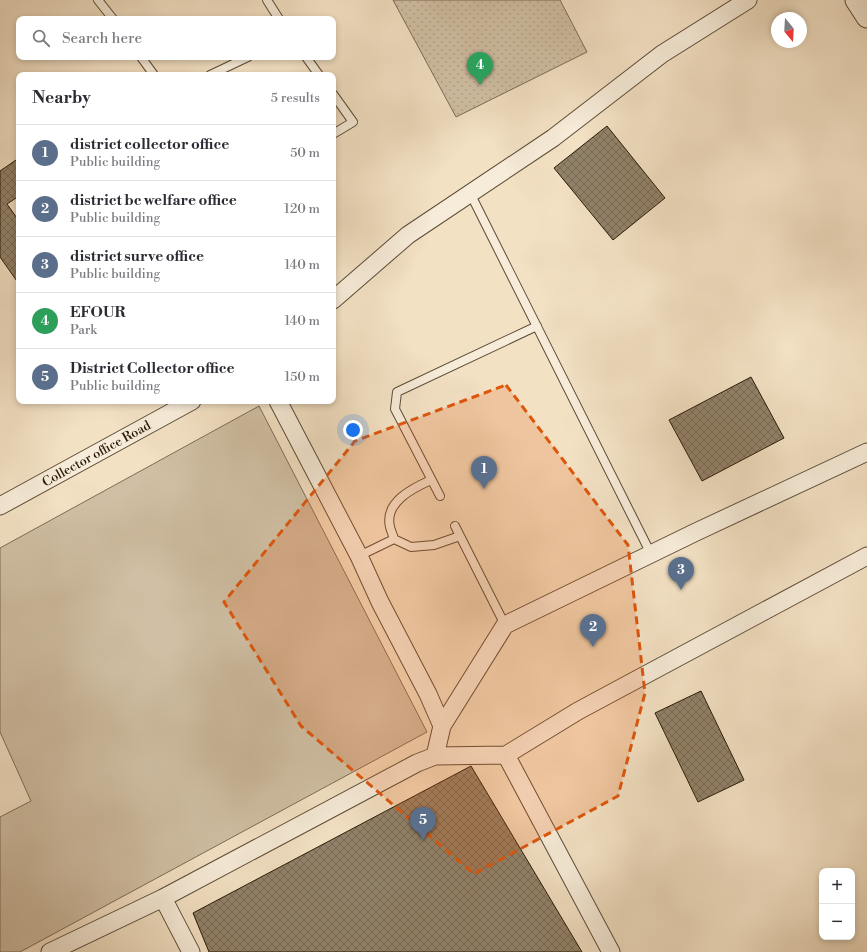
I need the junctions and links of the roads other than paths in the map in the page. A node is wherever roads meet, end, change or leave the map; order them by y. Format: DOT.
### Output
graph roads {
  1 [pos="98,0"];
  2 [pos="267,0"];
  3 [pos="748,0"];
  4 [pos="856,0"];
  5 [pos="111,16"];
  6 [pos="277,16"];
  7 [pos="867,17"];
  8 [pos="143,60"];
  9 [pos="242,60"];
  10 [pos="308,60"];
  11 [pos="152,72"];
  12 [pos="216,72"];
  13 [pos="317,72"];
  14 [pos="336,98"];
  15 [pos="336,132"];
  16 [pos="470,193"];
  17 [pos="336,297"];
  18 [pos="537,326"];
  19 [pos="187,404"];
  20 [pos="280,404"];
  21 [pos="867,452"];
  22 [pos="431,480"];
  23 [pos="440,496"];
  24 [pos="0,506"];
  25 [pos="455,526"];
  26 [pos="460,536"];
  27 [pos="394,539"];
  28 [pos="651,554"];
  29 [pos="359,556"];
  30 [pos="867,556"];
  31 [pos="505,626"];
  32 [pos="442,726"];
  33 [pos="506,755"];
  34 [pos="435,756"];
  35 [pos="163,898"];
  36 [pos="50,952"];
  37 [pos="191,952"];
  38 [pos="611,952"];
  1 -- 5 [label="lane"];
  2 -- 6 [label="lane"];
  3 -- 16 [label="street"];
  4 -- 7 [label="street"];
  8 -- 11 [label="lane"];
  9 -- 12 [label="lane"];
  10 -- 13 [label="lane"];
  14 -- 15 [label="lane"];
  16 -- 17 [label="street"];
  16 -- 18 [label="lane"];
  18 -- 22 [label="lane"];
  18 -- 28 [label="lane"];
  19 -- 24 [label="street, Collector office Road"];
  20 -- 29 [label="street"];
  21 -- 28 [label="street"];
  22 -- 23 [label="lane"];
  22 -- 27 [label="lane"];
  25 -- 26 [label="lane"];
  26 -- 27 [label="lane"];
  26 -- 31 [label="lane"];
  27 -- 29 [label="lane"];
  28 -- 31 [label="street"];
  29 -- 32 [label="street"];
  30 -- 33 [label="street"];
  31 -- 32 [label="street"];
  32 -- 34 [label="street"];
  33 -- 34 [label="street"];
  33 -- 38 [label="street"];
  34 -- 35 [label="street"];
  35 -- 36 [label="street"];
  35 -- 37 [label="street"];
}
